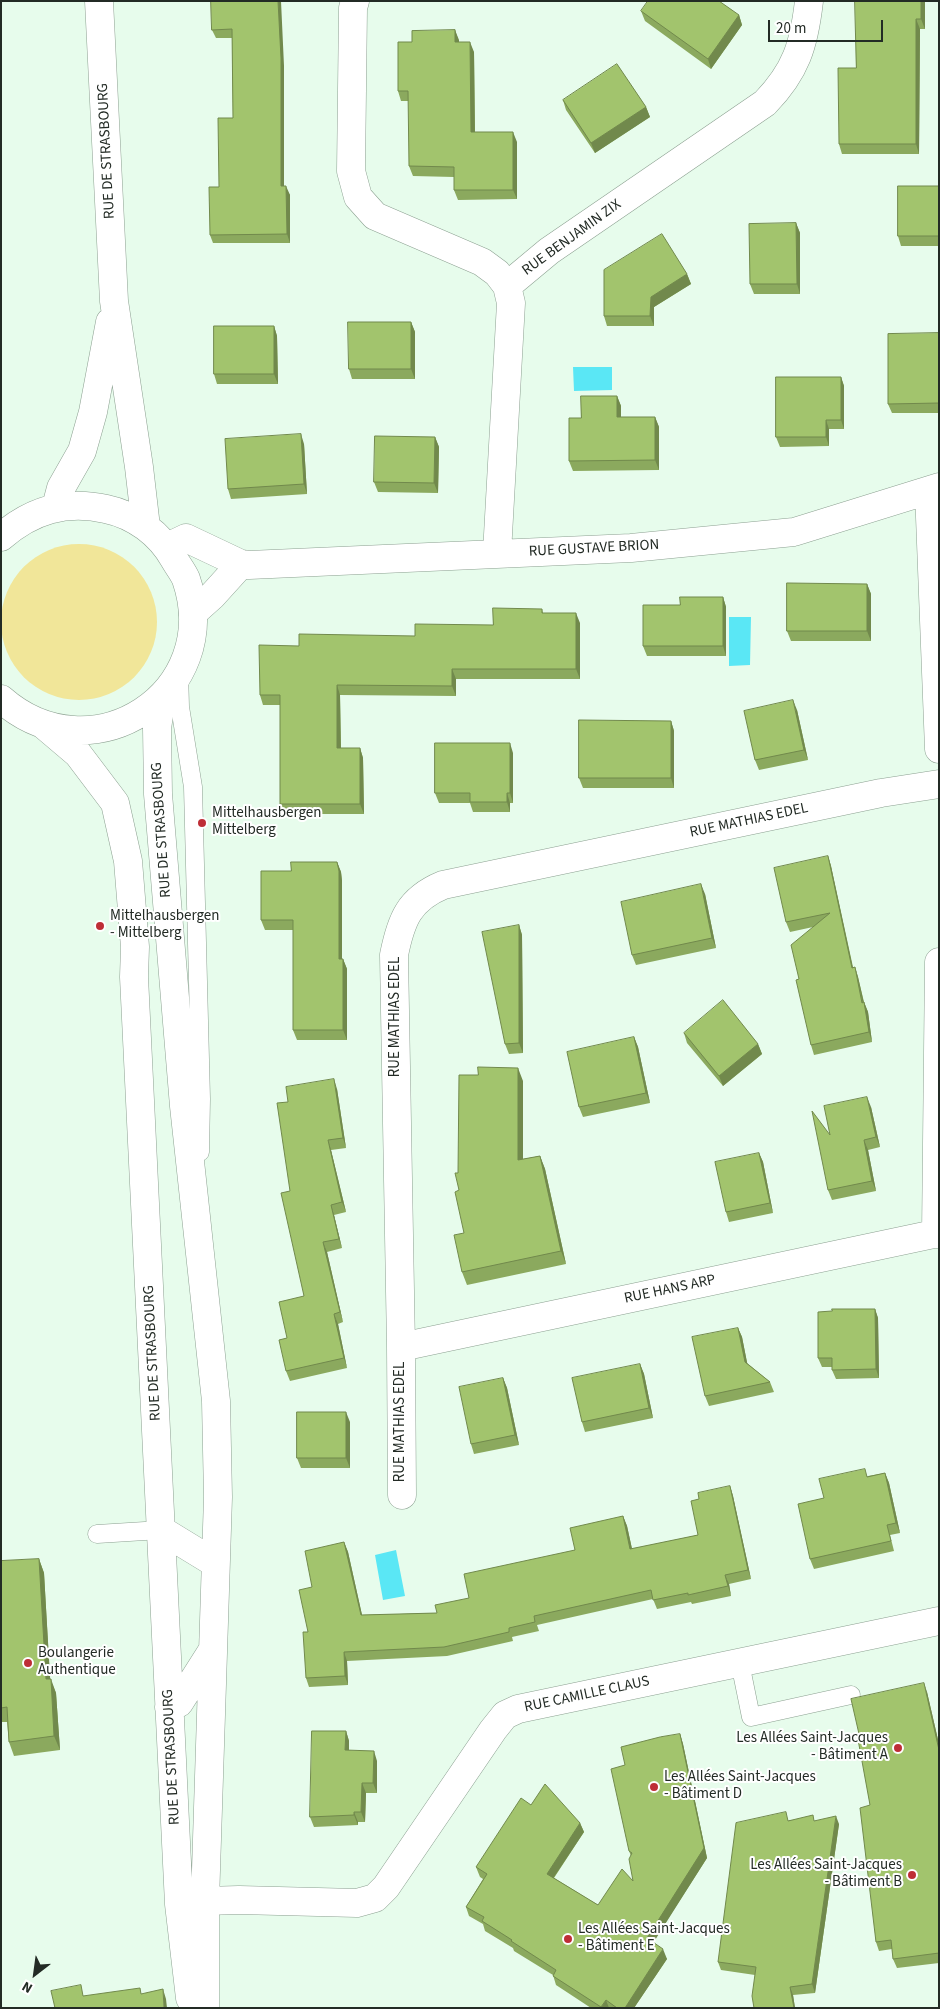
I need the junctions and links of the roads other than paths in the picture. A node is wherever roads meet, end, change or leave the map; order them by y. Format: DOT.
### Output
graph roads {
  1 [pos="99,1"];
  2 [pos="355,1"];
  3 [pos="808,1"];
  4 [pos="507,286"];
  5 [pos="114,301"];
  6 [pos="934,489"];
  7 [pos="56,507"];
  8 [pos="146,527"];
  9 [pos="6,529"];
  10 [pos="167,547"];
  11 [pos="497,553"];
  12 [pos="241,564"];
  13 [pos="193,613"];
  14 [pos="180,672"];
  15 [pos="162,696"];
  16 [pos="1,699"];
  17 [pos="45,726"];
  18 [pos="939,749"];
  19 [pos="939,784"];
  20 [pos="939,962"];
  21 [pos="199,1233"];
  22 [pos="938,1234"];
  23 [pos="401,1347"];
  24 [pos="402,1495"];
  25 [pos="160,1530"];
  26 [pos="97,1534"];
  27 [pos="215,1563"];
  28 [pos="939,1621"];
  29 [pos="212,1650"];
  30 [pos="740,1663"];
  31 [pos="852,1695"];
  32 [pos="169,1707"];
  33 [pos="205,1901"];
  34 [pos="191,2008"];
  35 [pos="205,2008"];
  1 -- 5 [label="street, RUE DE STRASBOURG"];
  2 -- 4 [label="street"];
  3 -- 4 [label="street, RUE BENJAMIN ZIX"];
  4 -- 11 [label="street, RUE BENJAMIN ZIX"];
  5 -- 7 [label="street, RUE DE STRASBOURG"];
  5 -- 8 [label="street, RUE DE STRASBOURG"];
  6 -- 11 [label="street, RUE GUSTAVE BRION"];
  6 -- 18 [label="street"];
  7 -- 8 [label="street"];
  7 -- 9 [label="street"];
  8 -- 10 [label="street"];
  10 -- 12 [label="street, RUE GUSTAVE BRION"];
  10 -- 13 [label="street"];
  11 -- 12 [label="street, RUE GUSTAVE BRION"];
  12 -- 13 [label="street"];
  13 -- 14 [label="street"];
  14 -- 15 [label="street"];
  14 -- 21 [label="lane, RUE DE STRASBOURG"];
  15 -- 17 [label="street"];
  15 -- 21 [label="street, RUE DE STRASBOURG"];
  16 -- 17 [label="street"];
  17 -- 25 [label="street, RUE DE STRASBOURG"];
  19 -- 23 [label="street, RUE MATHIAS EDEL"];
  20 -- 22 [label="street"];
  21 -- 27 [label="street, RUE DE STRASBOURG"];
  22 -- 23 [label="street, RUE HANS ARP"];
  23 -- 24 [label="street, RUE MATHIAS EDEL"];
  25 -- 26 [label="lane"];
  25 -- 27 [label="street"];
  25 -- 32 [label="street, RUE DE STRASBOURG"];
  27 -- 29 [label="street, RUE DE STRASBOURG"];
  28 -- 30 [label="street, RUE CAMILLE CLAUS"];
  29 -- 32 [label="street"];
  29 -- 33 [label="street, RUE DE STRASBOURG"];
  30 -- 31 [label="lane"];
  30 -- 33 [label="street, RUE CAMILLE CLAUS"];
  32 -- 34 [label="street, RUE DE STRASBOURG"];
  33 -- 35 [label="street, RUE DE STRASBOURG"];
}
